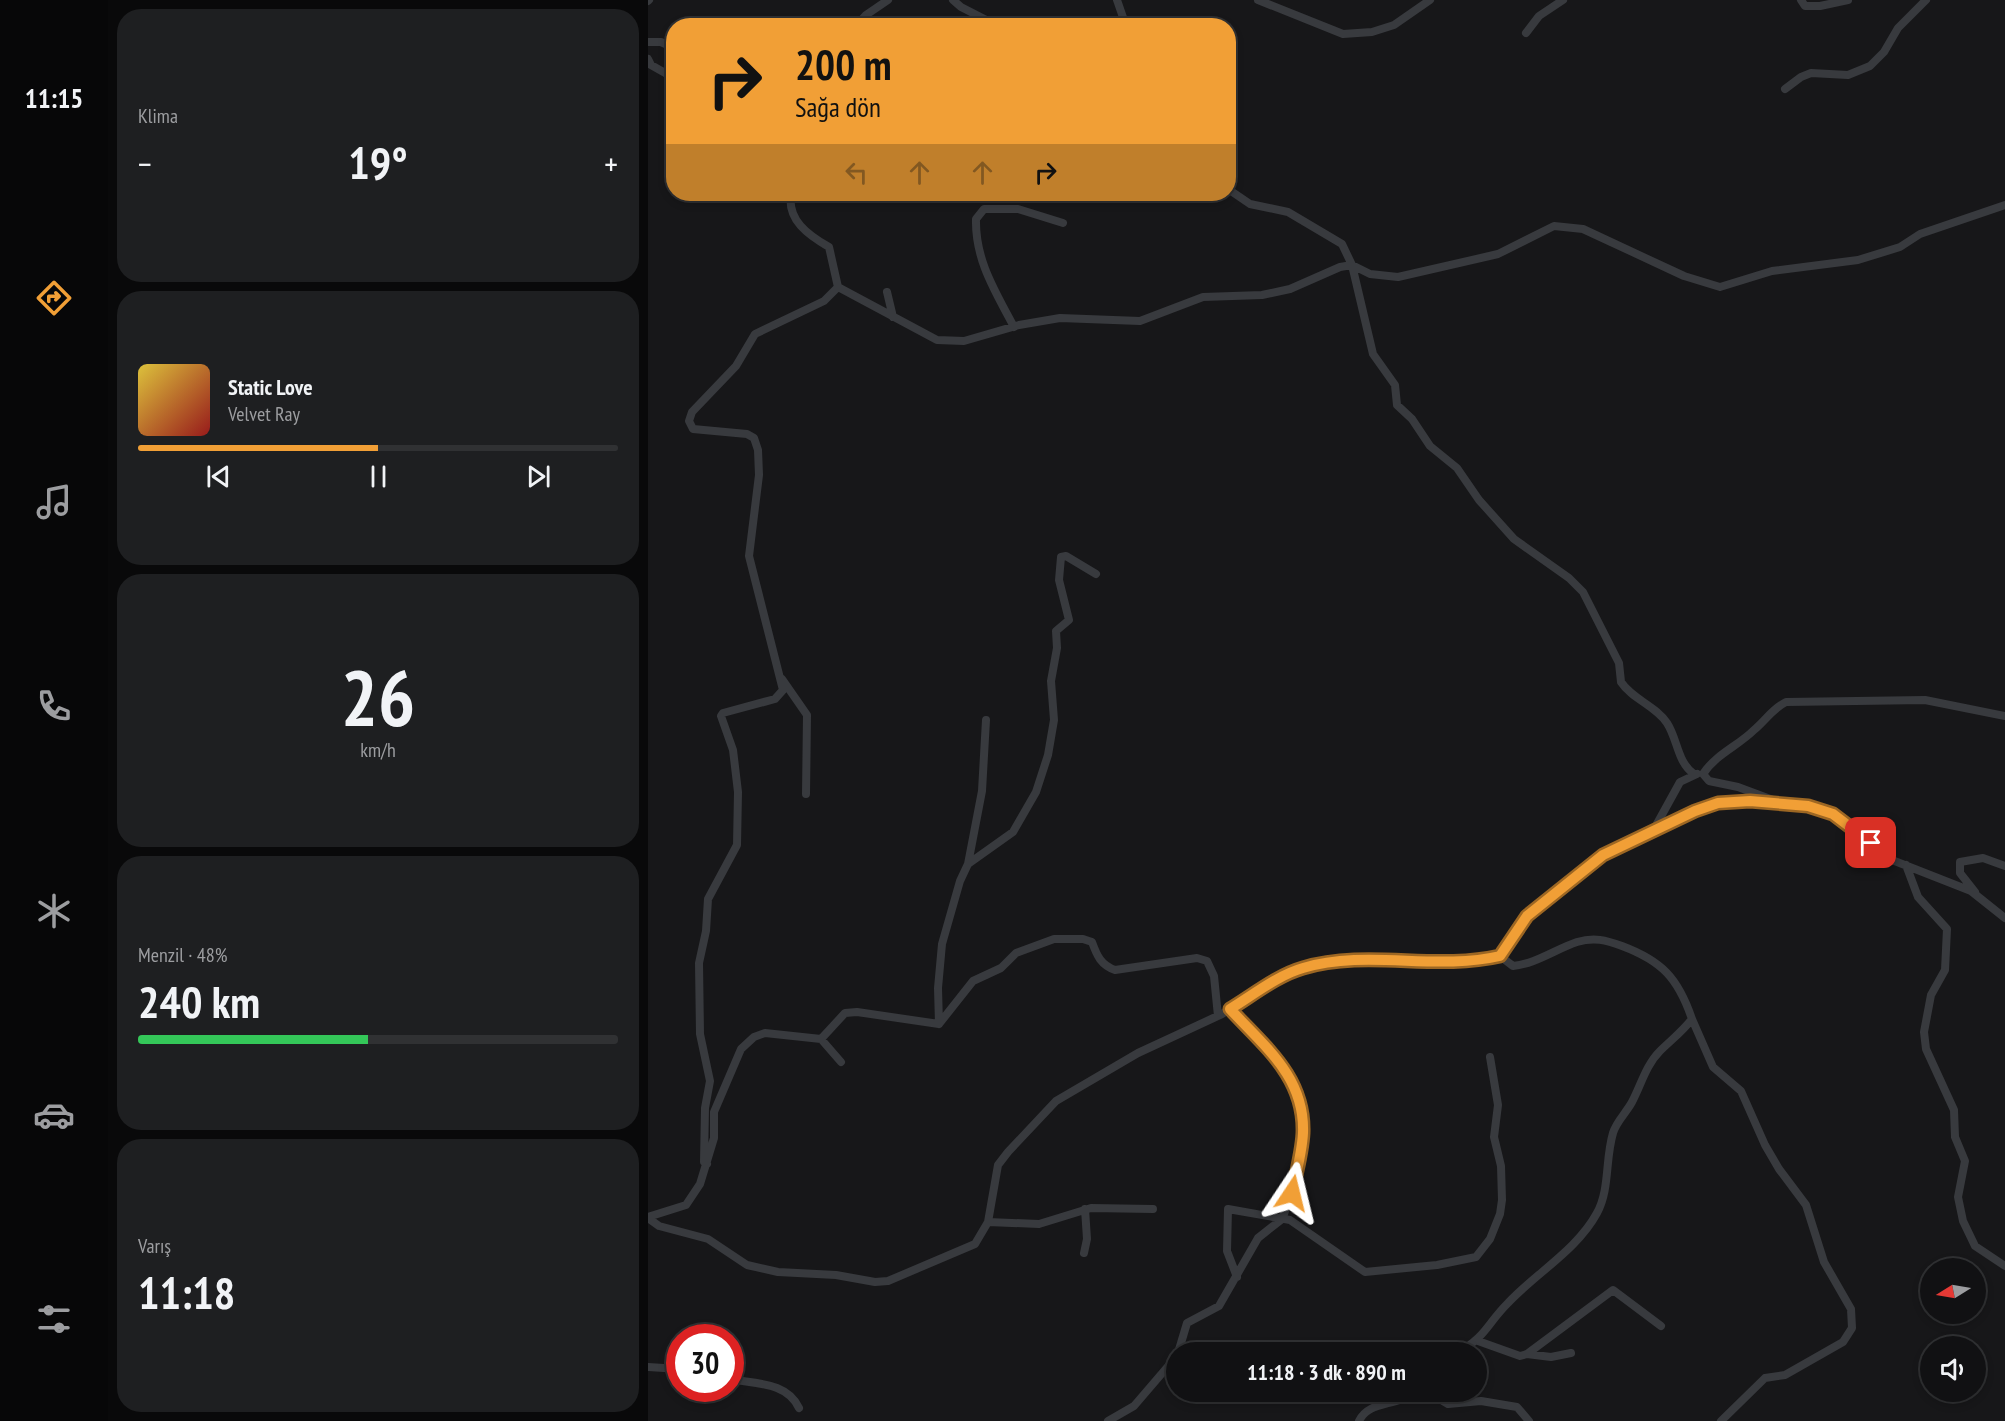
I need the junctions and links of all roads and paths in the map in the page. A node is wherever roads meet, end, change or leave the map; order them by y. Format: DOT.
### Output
graph roads {
  1 [pos="888,0"];
  2 [pos="953,0"];
  3 [pos="1117,0"];
  4 [pos="1258,0"];
  5 [pos="1430,0"];
  6 [pos="1563,0"];
  7 [pos="1801,0"];
  8 [pos="1848,0"];
  9 [pos="1926,0"];
  10 [pos="863,18"];
  11 [pos="982,18"];
  12 [pos="1123,18"];
  13 [pos="1526,33"];
  14 [pos="648,42"];
  15 [pos="666,44"];
  16 [pos="648,59"];
  17 [pos="666,74"];
  18 [pos="1785,89"];
  19 [pos="1236,194"];
  20 [pos="789,201"];
  21 [pos="2005,205"];
  22 [pos="1063,223"];
  23 [pos="1352,265"];
  24 [pos="838,287"];
  25 [pos="886,292"];
  26 [pos="893,317"];
  27 [pos="1014,327"];
  28 [pos="1095,574"];
  29 [pos="780,676"];
  30 [pos="2005,716"];
  31 [pos="986,720"];
  32 [pos="1698,774"];
  33 [pos="806,794"];
  34 [pos="1781,804"];
  35 [pos="1653,831"];
  36 [pos="968,864"];
  37 [pos="1906,865"];
  38 [pos="2005,866"];
  39 [pos="1979,897"];
  40 [pos="2005,918"];
  41 [pos="1500,956"];
  42 [pos="1230,1009"];
  43 [pos="1218,1016"];
  44 [pos="1692,1019"];
  45 [pos="939,1024"];
  46 [pos="821,1039"];
  47 [pos="1490,1057"];
  48 [pos="841,1062"];
  49 [pos="707,1164"];
  50 [pos="1085,1209"];
  51 [pos="1153,1209"];
  52 [pos="648,1217"];
  53 [pos="1282,1219"];
  54 [pos="988,1222"];
  55 [pos="1084,1253"];
  56 [pos="2005,1266"];
  57 [pos="1237,1277"];
  58 [pos="1661,1326"];
  59 [pos="1478,1341"];
  60 [pos="1181,1342"];
  61 [pos="1571,1353"];
  62 [pos="1527,1354"];
  63 [pos="648,1367"];
  64 [pos="666,1368"];
  65 [pos="1166,1369"];
  66 [pos="744,1381"];
  67 [pos="1394,1402"];
  68 [pos="1445,1402"];
  69 [pos="1470,1402"];
  70 [pos="1487,1402"];
  71 [pos="798,1408"];
  72 [pos="1108,1421"];
  73 [pos="1359,1421"];
  74 [pos="1529,1421"];
  75 [pos="1721,1421"];
  1 -- 10 [label="street"];
  2 -- 11 [label="street"];
  3 -- 12 [label="street"];
  4 -- 5 [label="street"];
  6 -- 13 [label="street"];
  7 -- 8 [label="street"];
  9 -- 18 [label="street"];
  14 -- 15 [label="street"];
  16 -- 17 [label="street"];
  19 -- 23 [label="street"];
  20 -- 24 [label="street"];
  21 -- 23 [label="street"];
  22 -- 27 [label="street"];
  23 -- 27 [label="street"];
  23 -- 32 [label="street"];
  24 -- 26 [label="street"];
  24 -- 29 [label="street"];
  25 -- 26 [label="street"];
  26 -- 27 [label="street"];
  28 -- 36 [label="street"];
  29 -- 33 [label="street"];
  29 -- 49 [label="street"];
  30 -- 32 [label="street"];
  31 -- 36 [label="street"];
  32 -- 34 [label="street"];
  32 -- 35 [label="street"];
  34 -- 35 [label="street"];
  34 -- 37 [label="street"];
  35 -- 41 [label="street"];
  36 -- 45 [label="street"];
  37 -- 39 [label="street"];
  37 -- 56 [label="street"];
  38 -- 39 [label="street"];
  39 -- 40 [label="street"];
  41 -- 42 [label="street"];
  41 -- 44 [label="street"];
  42 -- 43 [label="street"];
  42 -- 53 [label="street"];
  43 -- 45 [label="street"];
  43 -- 54 [label="street"];
  44 -- 59 [label="street"];
  44 -- 75 [label="street"];
  45 -- 46 [label="street"];
  46 -- 48 [label="street"];
  46 -- 49 [label="street"];
  47 -- 53 [label="street"];
  49 -- 52 [label="street"];
  50 -- 51 [label="street"];
  50 -- 54 [label="street"];
  50 -- 55 [label="street"];
  52 -- 54 [label="street"];
  53 -- 57 [label="street"];
  53 -- 57 [label="street"];
  57 -- 60 [label="street"];
  58 -- 62 [label="street"];
  59 -- 62 [label="street"];
  61 -- 62 [label="street"];
  63 -- 64 [label="street"];
  65 -- 72 [label="street"];
  66 -- 71 [label="street"];
  67 -- 73 [label="street"];
  68 -- 69 [label="street"];
  70 -- 74 [label="street"];
}
